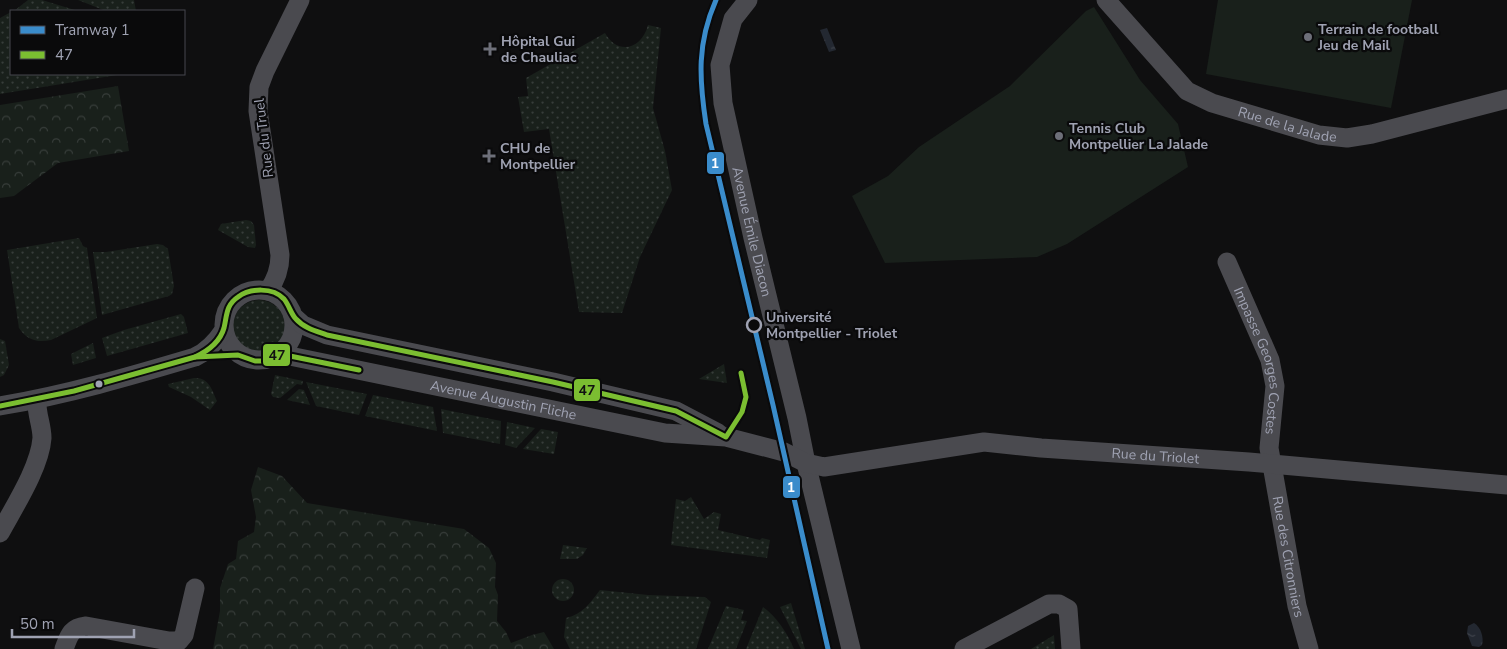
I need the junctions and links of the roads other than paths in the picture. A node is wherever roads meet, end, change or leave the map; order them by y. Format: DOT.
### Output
graph roads {
  1 [pos="300,0"];
  2 [pos="748,0"];
  3 [pos="1106,0"];
  4 [pos="1507,99"];
  5 [pos="280,255"];
  6 [pos="1226,262"];
  7 [pos="268,291"];
  8 [pos="291,310"];
  9 [pos="224,330"];
  10 [pos="280,354"];
  11 [pos="238,355"];
  12 [pos="195,357"];
  13 [pos="37,400"];
  14 [pos="0,406"];
  15 [pos="726,437"];
  16 [pos="806,463"];
  17 [pos="1271,464"];
  18 [pos="1507,485"];
  19 [pos="0,533"];
  20 [pos="196,588"];
  21 [pos="64,649"];
  22 [pos="851,649"];
  23 [pos="964,649"];
  24 [pos="1071,649"];
  25 [pos="1309,649"];
  1 -- 5 [label="street, Rue du Truel"];
  2 -- 16 [label="street, Avenue Émile Diacon"];
  3 -- 4 [label="street, Rue de la Jalade"];
  5 -- 7 [label="street, Rue du Truel"];
  5 -- 8 [label="street, Rue du Truel"];
  6 -- 17 [label="street, Impasse Georges Costes"];
  7 -- 8 [label="street"];
  7 -- 9 [label="street"];
  8 -- 10 [label="street"];
  8 -- 15 [label="street, Avenue Augustin Fliche"];
  9 -- 11 [label="street"];
  9 -- 12 [label="street"];
  10 -- 11 [label="street"];
  10 -- 15 [label="street, Avenue Augustin Fliche"];
  11 -- 12 [label="street"];
  12 -- 13 [label="street"];
  13 -- 14 [label="street"];
  13 -- 19 [label="street"];
  15 -- 16 [label="street, Avenue Augustin Fliche"];
  16 -- 17 [label="street, Rue du Triolet"];
  16 -- 22 [label="street, Avenue Émile Diacon"];
  17 -- 18 [label="street, Rue du Triolet"];
  17 -- 25 [label="street, Rue des Citronniers"];
  20 -- 21 [label="street"];
  23 -- 24 [label="street"];
}
